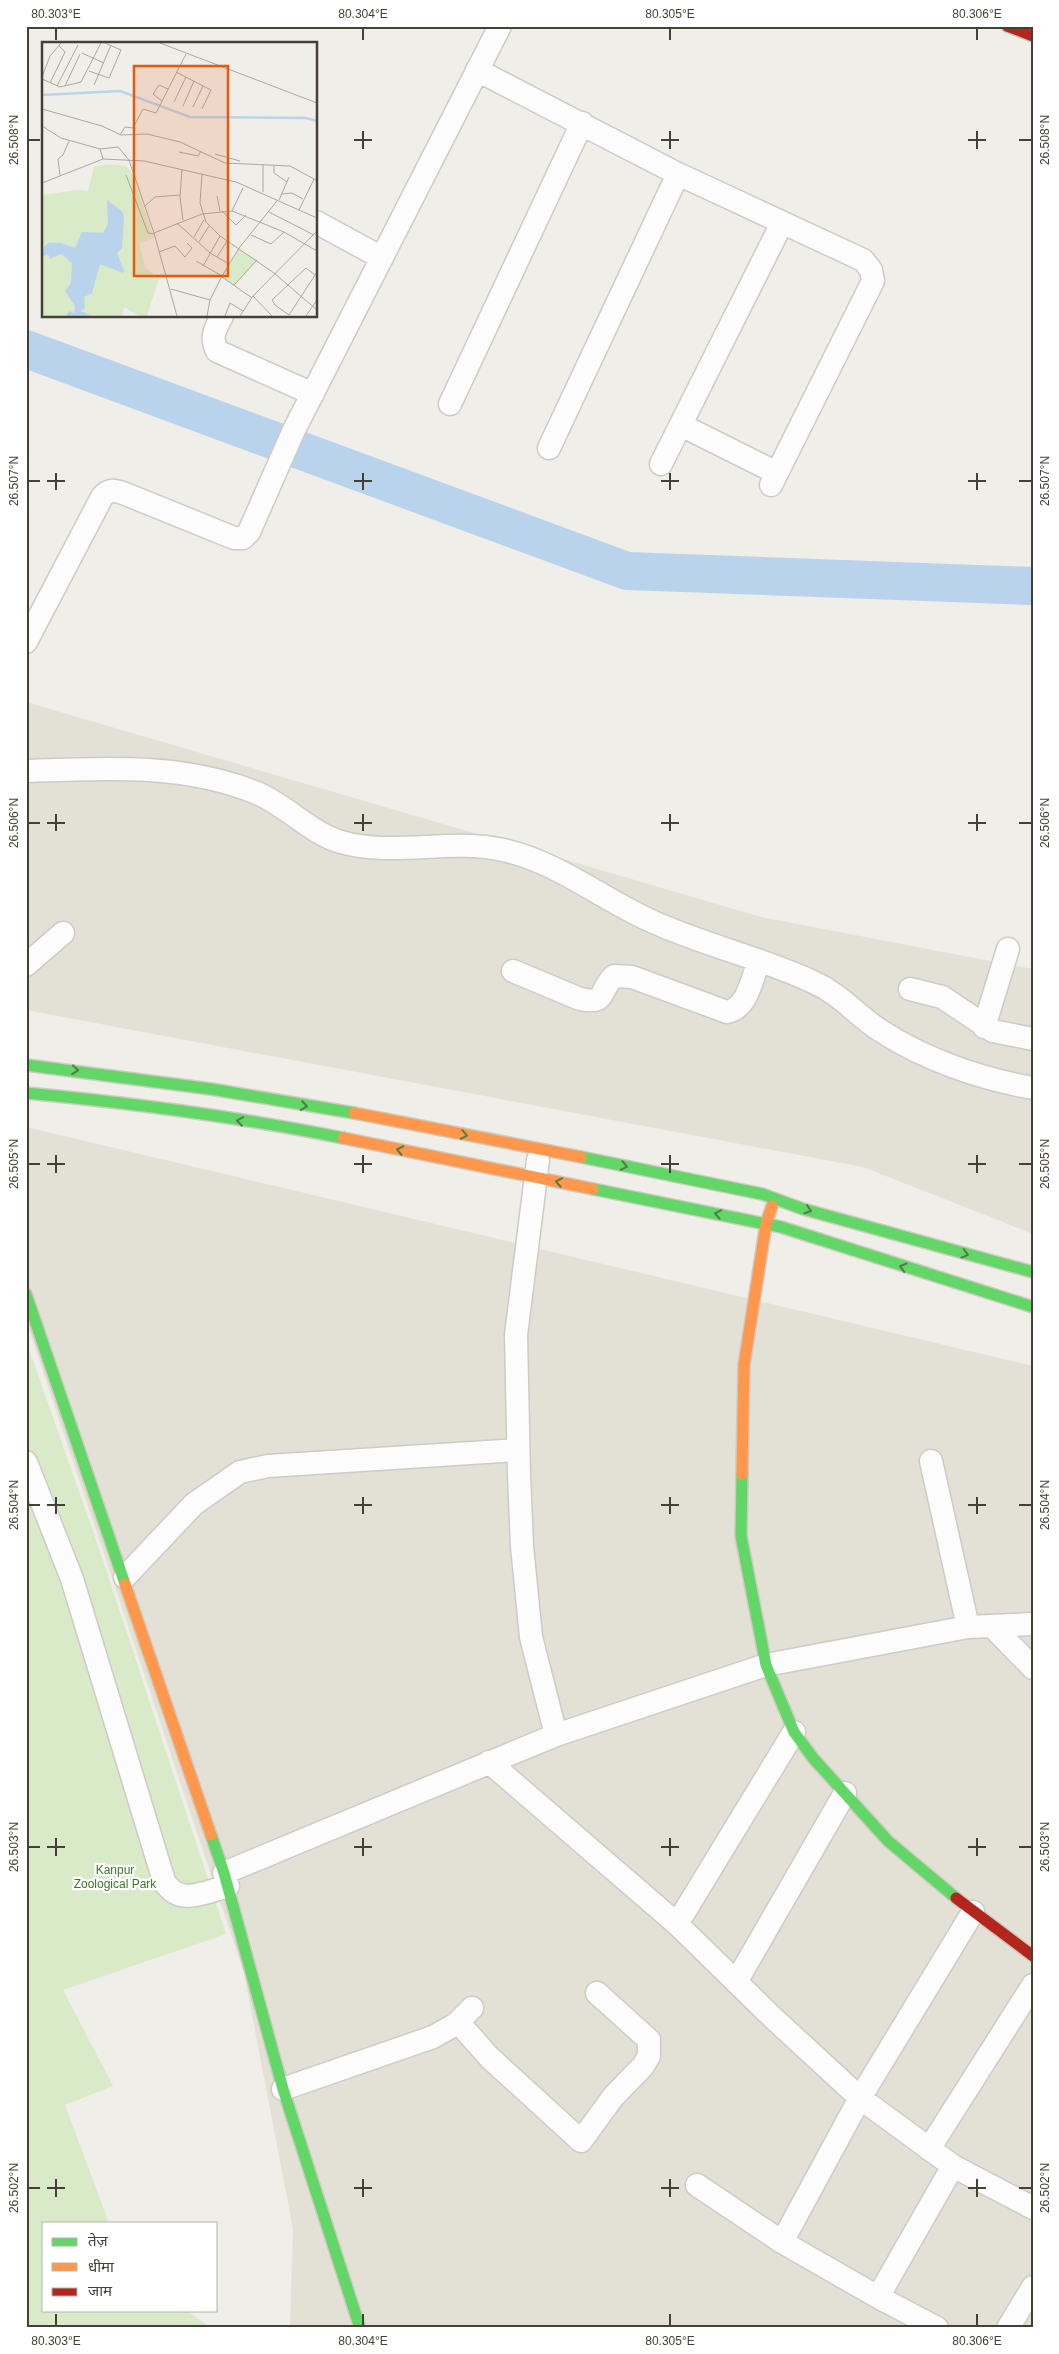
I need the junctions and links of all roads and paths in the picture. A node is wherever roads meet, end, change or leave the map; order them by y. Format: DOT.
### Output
graph roads {
  1 [pos="500,26"];
  2 [pos="1008,26"];
  3 [pos="1033,36"];
  4 [pos="477,70"];
  5 [pos="582,123"];
  6 [pos="678,174"];
  7 [pos="318,223"];
  8 [pos="782,223"];
  9 [pos="382,258"];
  10 [pos="221,318"];
  11 [pos="313,394"];
  12 [pos="450,404"];
  13 [pos="680,425"];
  14 [pos="549,448"];
  15 [pos="661,464"];
  16 [pos="26,642"];
  17 [pos="26,771"];
  18 [pos="63,933"];
  19 [pos="1008,949"];
  20 [pos="760,961"];
  21 [pos="26,965"];
  22 [pos="514,971"];
  23 [pos="910,989"];
  24 [pos="984,1027"];
  25 [pos="1033,1039"];
  26 [pos="26,1065"];
  27 [pos="1033,1088"];
  28 [pos="26,1093"];
  29 [pos="539,1149"];
  30 [pos="536,1178"];
  31 [pos="774,1198"];
  32 [pos="766,1224"];
  33 [pos="1033,1272"];
  34 [pos="26,1294"];
  35 [pos="1033,1307"];
  36 [pos="518,1450"];
  37 [pos="932,1461"];
  38 [pos="26,1462"];
  39 [pos="125,1577"];
  40 [pos="1033,1624"];
  41 [pos="992,1626"];
  42 [pos="968,1627"];
  43 [pos="766,1665"];
  44 [pos="1033,1668"];
  45 [pos="794,1732"];
  46 [pos="556,1735"];
  47 [pos="489,1762"];
  48 [pos="845,1793"];
  49 [pos="226,1879"];
  50 [pos="973,1912"];
  51 [pos="677,1924"];
  52 [pos="1033,1956"];
  53 [pos="736,1982"];
  54 [pos="1033,1984"];
  55 [pos="597,1992"];
  56 [pos="282,2089"];
  57 [pos="860,2098"];
  58 [pos="929,2149"];
  59 [pos="953,2166"];
  60 [pos="698,2185"];
  61 [pos="1033,2208"];
  62 [pos="782,2242"];
  63 [pos="1033,2287"];
  64 [pos="878,2297"];
  65 [pos="360,2328"];
  66 [pos="938,2328"];
  67 [pos="1008,2328"];
  1 -- 4 [label="street"];
  2 -- 3 [label="main road"];
  4 -- 5 [label="street"];
  4 -- 9 [label="street"];
  5 -- 6 [label="street"];
  5 -- 12 [label="street"];
  6 -- 8 [label="street"];
  6 -- 14 [label="street"];
  7 -- 9 [label="street"];
  8 -- 13 [label="street"];
  8 -- 13 [label="street"];
  9 -- 11 [label="street"];
  10 -- 11 [label="street"];
  11 -- 16 [label="street"];
  13 -- 15 [label="street"];
  17 -- 20 [label="street"];
  18 -- 21 [label="street"];
  19 -- 24 [label="street"];
  20 -- 22 [label="street"];
  20 -- 27 [label="street"];
  23 -- 24 [label="street"];
  24 -- 25 [label="street"];
  26 -- 29 [label="main road, one-way"];
  30 -- 28 [label="main road, one-way"];
  29 -- 30 [label="street"];
  29 -- 31 [label="main road, one-way"];
  32 -- 30 [label="main road, one-way"];
  30 -- 36 [label="street"];
  31 -- 32 [label="main road"];
  31 -- 33 [label="main road, one-way"];
  35 -- 32 [label="main road, one-way"];
  32 -- 43 [label="main road"];
  34 -- 39 [label="main road"];
  36 -- 39 [label="street"];
  36 -- 46 [label="street"];
  37 -- 42 [label="street"];
  38 -- 49 [label="street"];
  39 -- 49 [label="main road"];
  40 -- 41 [label="street"];
  41 -- 42 [label="street"];
  41 -- 44 [label="street"];
  42 -- 43 [label="street"];
  43 -- 45 [label="main road"];
  43 -- 46 [label="street"];
  45 -- 48 [label="main road"];
  45 -- 51 [label="street"];
  46 -- 47 [label="street"];
  47 -- 49 [label="street"];
  47 -- 51 [label="street"];
  48 -- 50 [label="main road"];
  48 -- 53 [label="street"];
  49 -- 56 [label="main road"];
  50 -- 52 [label="main road"];
  50 -- 57 [label="street"];
  51 -- 53 [label="street"];
  53 -- 57 [label="street"];
  54 -- 58 [label="street"];
  55 -- 56 [label="street"];
  56 -- 65 [label="main road"];
  57 -- 58 [label="street"];
  57 -- 62 [label="street"];
  58 -- 59 [label="street"];
  59 -- 61 [label="street"];
  59 -- 64 [label="street"];
  60 -- 62 [label="street"];
  62 -- 64 [label="street"];
  63 -- 67 [label="street"];
  64 -- 66 [label="street"];
}
